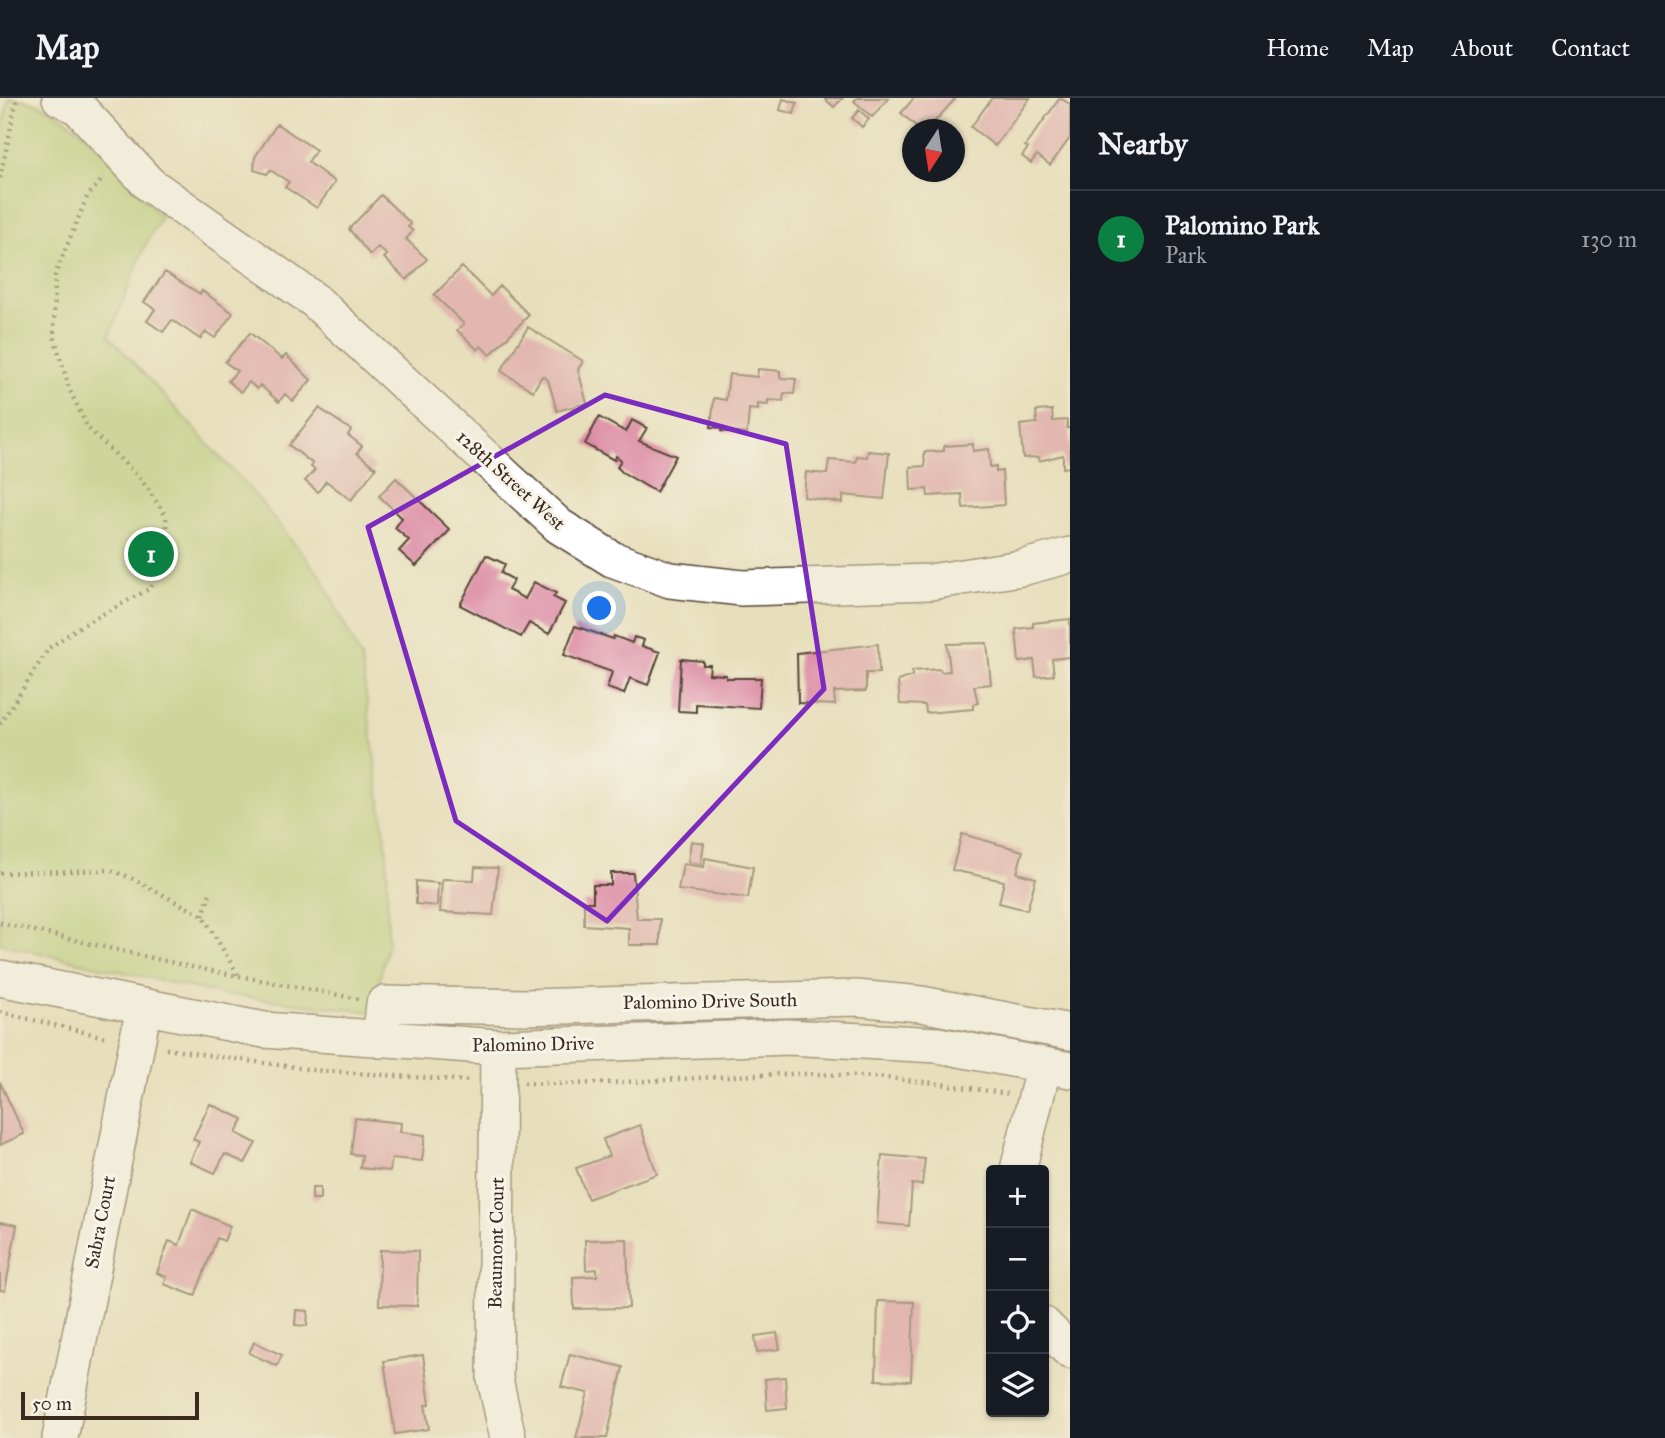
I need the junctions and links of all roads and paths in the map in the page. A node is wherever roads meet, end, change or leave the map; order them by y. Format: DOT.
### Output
graph roads {
  1 [pos="17,98"];
  2 [pos="60,98"];
  3 [pos="121,154"];
  4 [pos="0,178"];
  5 [pos="1070,555"];
  6 [pos="0,724"];
  7 [pos="0,873"];
  8 [pos="209,893"];
  9 [pos="203,916"];
  10 [pos="0,923"];
  11 [pos="238,976"];
  12 [pos="0,978"];
  13 [pos="384,1003"];
  14 [pos="144,1007"];
  15 [pos="1070,1032"];
  16 [pos="380,1040"];
  17 [pos="498,1047"];
  18 [pos="1057,1068"];
  19 [pos="1020,1165"];
  20 [pos="1049,1330"];
  21 [pos="1070,1351"];
  22 [pos="60,1438"];
  23 [pos="508,1438"];
  1 -- 4 [label="path"];
  2 -- 3 [label="street, 128th Street West"];
  3 -- 5 [label="street, 128th Street West"];
  3 -- 6 [label="path"];
  7 -- 9 [label="path"];
  8 -- 9 [label="path"];
  9 -- 11 [label="path"];
  10 -- 11 [label="path"];
  11 -- 13 [label="path"];
  12 -- 14 [label="street, Palomino Drive"];
  13 -- 15 [label="street, Palomino Drive South"];
  13 -- 16 [label="street"];
  14 -- 16 [label="street, Palomino Drive"];
  14 -- 22 [label="street, Sabra Court"];
  16 -- 17 [label="street, Palomino Drive"];
  17 -- 18 [label="street, Palomino Drive"];
  17 -- 23 [label="street, Beaumont Court"];
  18 -- 19 [label="street"];
  20 -- 21 [label="street"];
}
